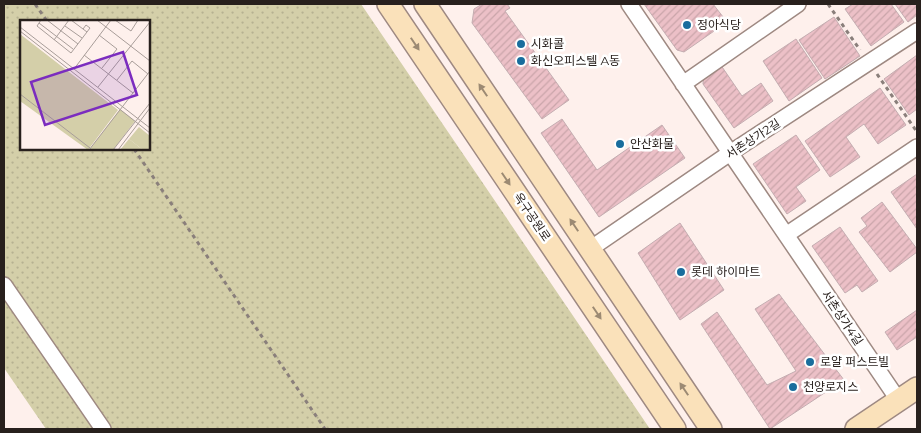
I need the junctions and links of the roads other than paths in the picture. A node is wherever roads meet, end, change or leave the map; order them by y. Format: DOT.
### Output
graph roads {
  1 [pos="388,4"];
  2 [pos="427,4"];
  3 [pos="629,4"];
  4 [pos="798,4"];
  5 [pos="400,22"];
  6 [pos="917,31"];
  7 [pos="683,84"];
  8 [pos="917,147"];
  9 [pos="730,153"];
  10 [pos="786,235"];
  11 [pos="590,249"];
  12 [pos="4,285"];
  13 [pos="917,388"];
  14 [pos="898,401"];
  15 [pos="103,429"];
  16 [pos="675,429"];
  17 [pos="711,429"];
  18 [pos="856,429"];
  1 -- 5 [label="street, 옥구공원로"];
  2 -- 5 [label="street"];
  11 -- 2 [label="street, one-way"];
  3 -- 7 [label="street, 서촌상가4길"];
  4 -- 7 [label="street"];
  5 -- 16 [label="street, 옥구공원로, one-way"];
  6 -- 9 [label="street, 서촌상가2길"];
  7 -- 9 [label="street, 서촌상가4길"];
  8 -- 10 [label="street"];
  9 -- 10 [label="street, 서촌상가4길"];
  9 -- 11 [label="street, 서촌상가2길"];
  10 -- 14 [label="street, 서촌상가4길"];
  17 -- 11 [label="street, one-way"];
  12 -- 15 [label="street"];
  13 -- 14 [label="street"];
  14 -- 18 [label="street"];
}
